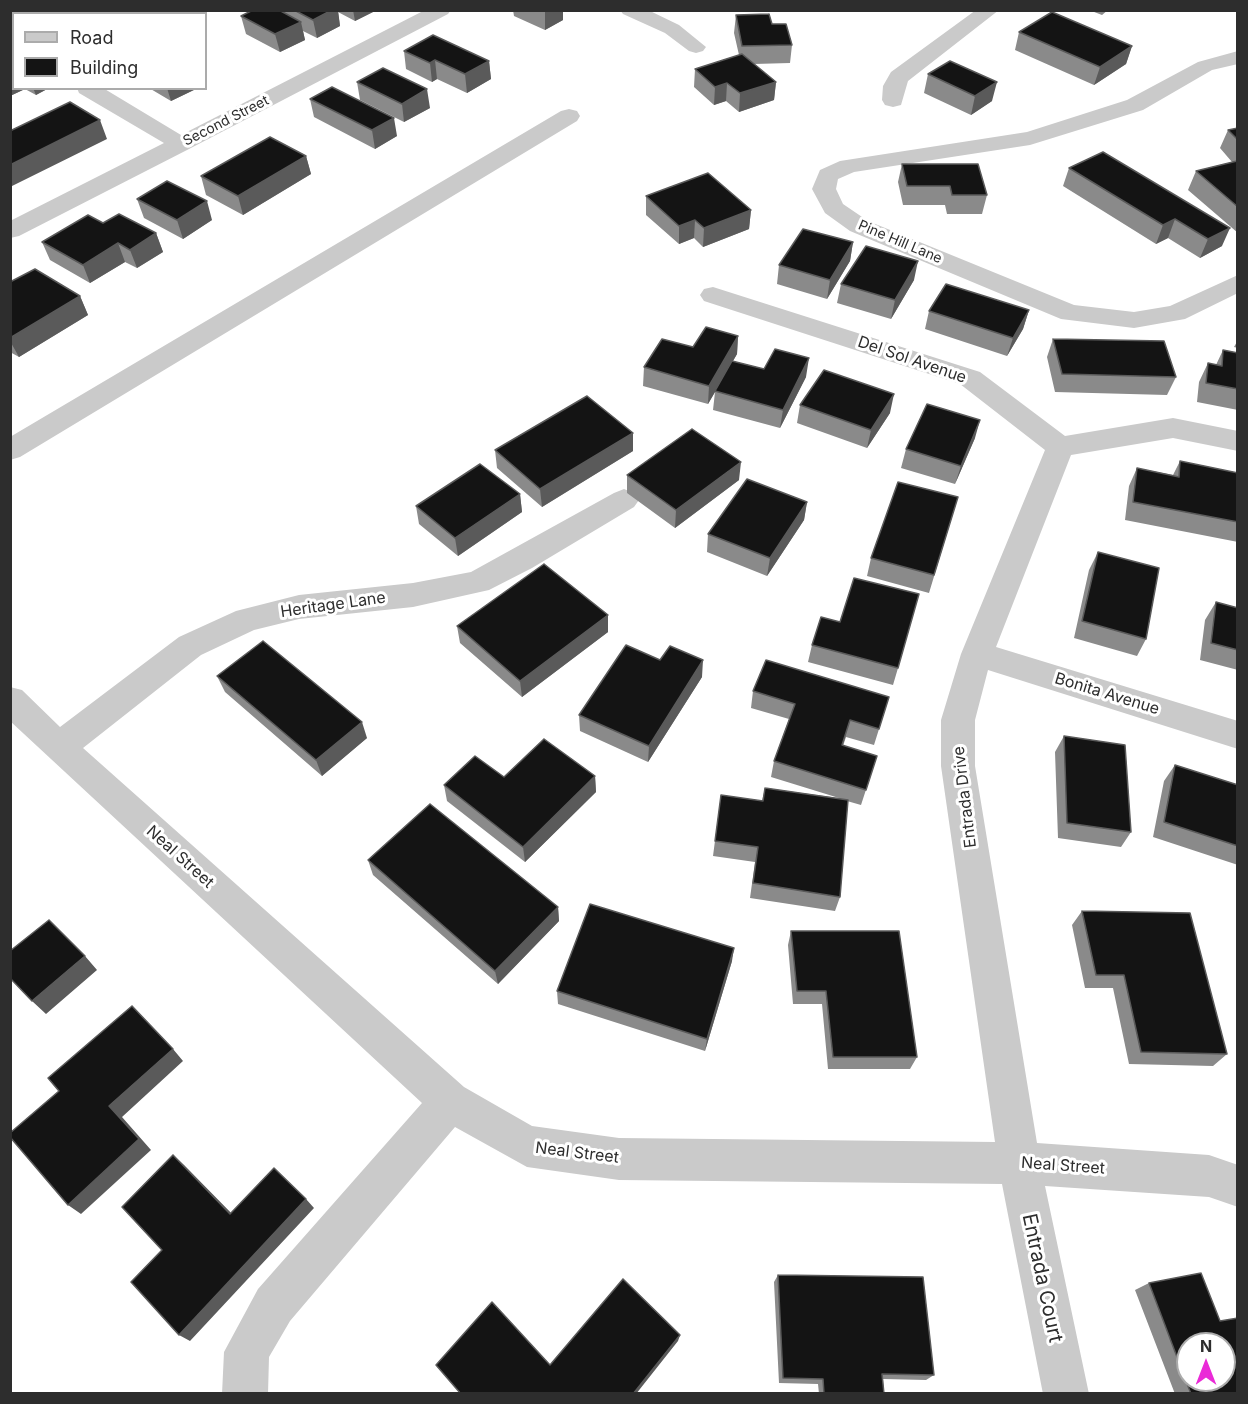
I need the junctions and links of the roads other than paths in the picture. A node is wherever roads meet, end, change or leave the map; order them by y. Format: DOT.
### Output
graph roads {
  1 [pos="441,10"];
  2 [pos="630,10"];
  3 [pos="989,10"];
  4 [pos="696,47"];
  5 [pos="1238,57"];
  6 [pos="90,90"];
  7 [pos="893,100"];
  8 [pos="569,116"];
  9 [pos="181,144"];
  10 [pos="10,231"];
  11 [pos="1238,283"];
  12 [pos="713,295"];
  13 [pos="1238,441"];
  14 [pos="1060,447"];
  15 [pos="10,450"];
  16 [pos="624,500"];
  17 [pos="977,654"];
  18 [pos="10,700"];
  19 [pos="1238,735"];
  20 [pos="59,747"];
  21 [pos="450,1101"];
  22 [pos="1018,1163"];
  23 [pos="1238,1186"];
  24 [pos="245,1394"];
  25 [pos="1066,1394"];
  1 -- 9 [label="street, Second Street"];
  2 -- 4 [label="street"];
  3 -- 7 [label="street"];
  5 -- 11 [label="street, Pine Hill Lane"];
  6 -- 9 [label="street"];
  8 -- 15 [label="street"];
  9 -- 10 [label="street, Second Street"];
  12 -- 14 [label="street, Del Sol Avenue"];
  13 -- 14 [label="street"];
  14 -- 17 [label="street, Entrada Drive"];
  16 -- 20 [label="street, Heritage Lane"];
  17 -- 19 [label="street, Bonita Avenue"];
  17 -- 22 [label="street, Entrada Drive"];
  18 -- 20 [label="street, Neal Street"];
  20 -- 21 [label="street, Neal Street"];
  21 -- 22 [label="street, Neal Street"];
  21 -- 24 [label="street"];
  22 -- 23 [label="street, Neal Street"];
  22 -- 25 [label="street, Entrada Court"];
}
